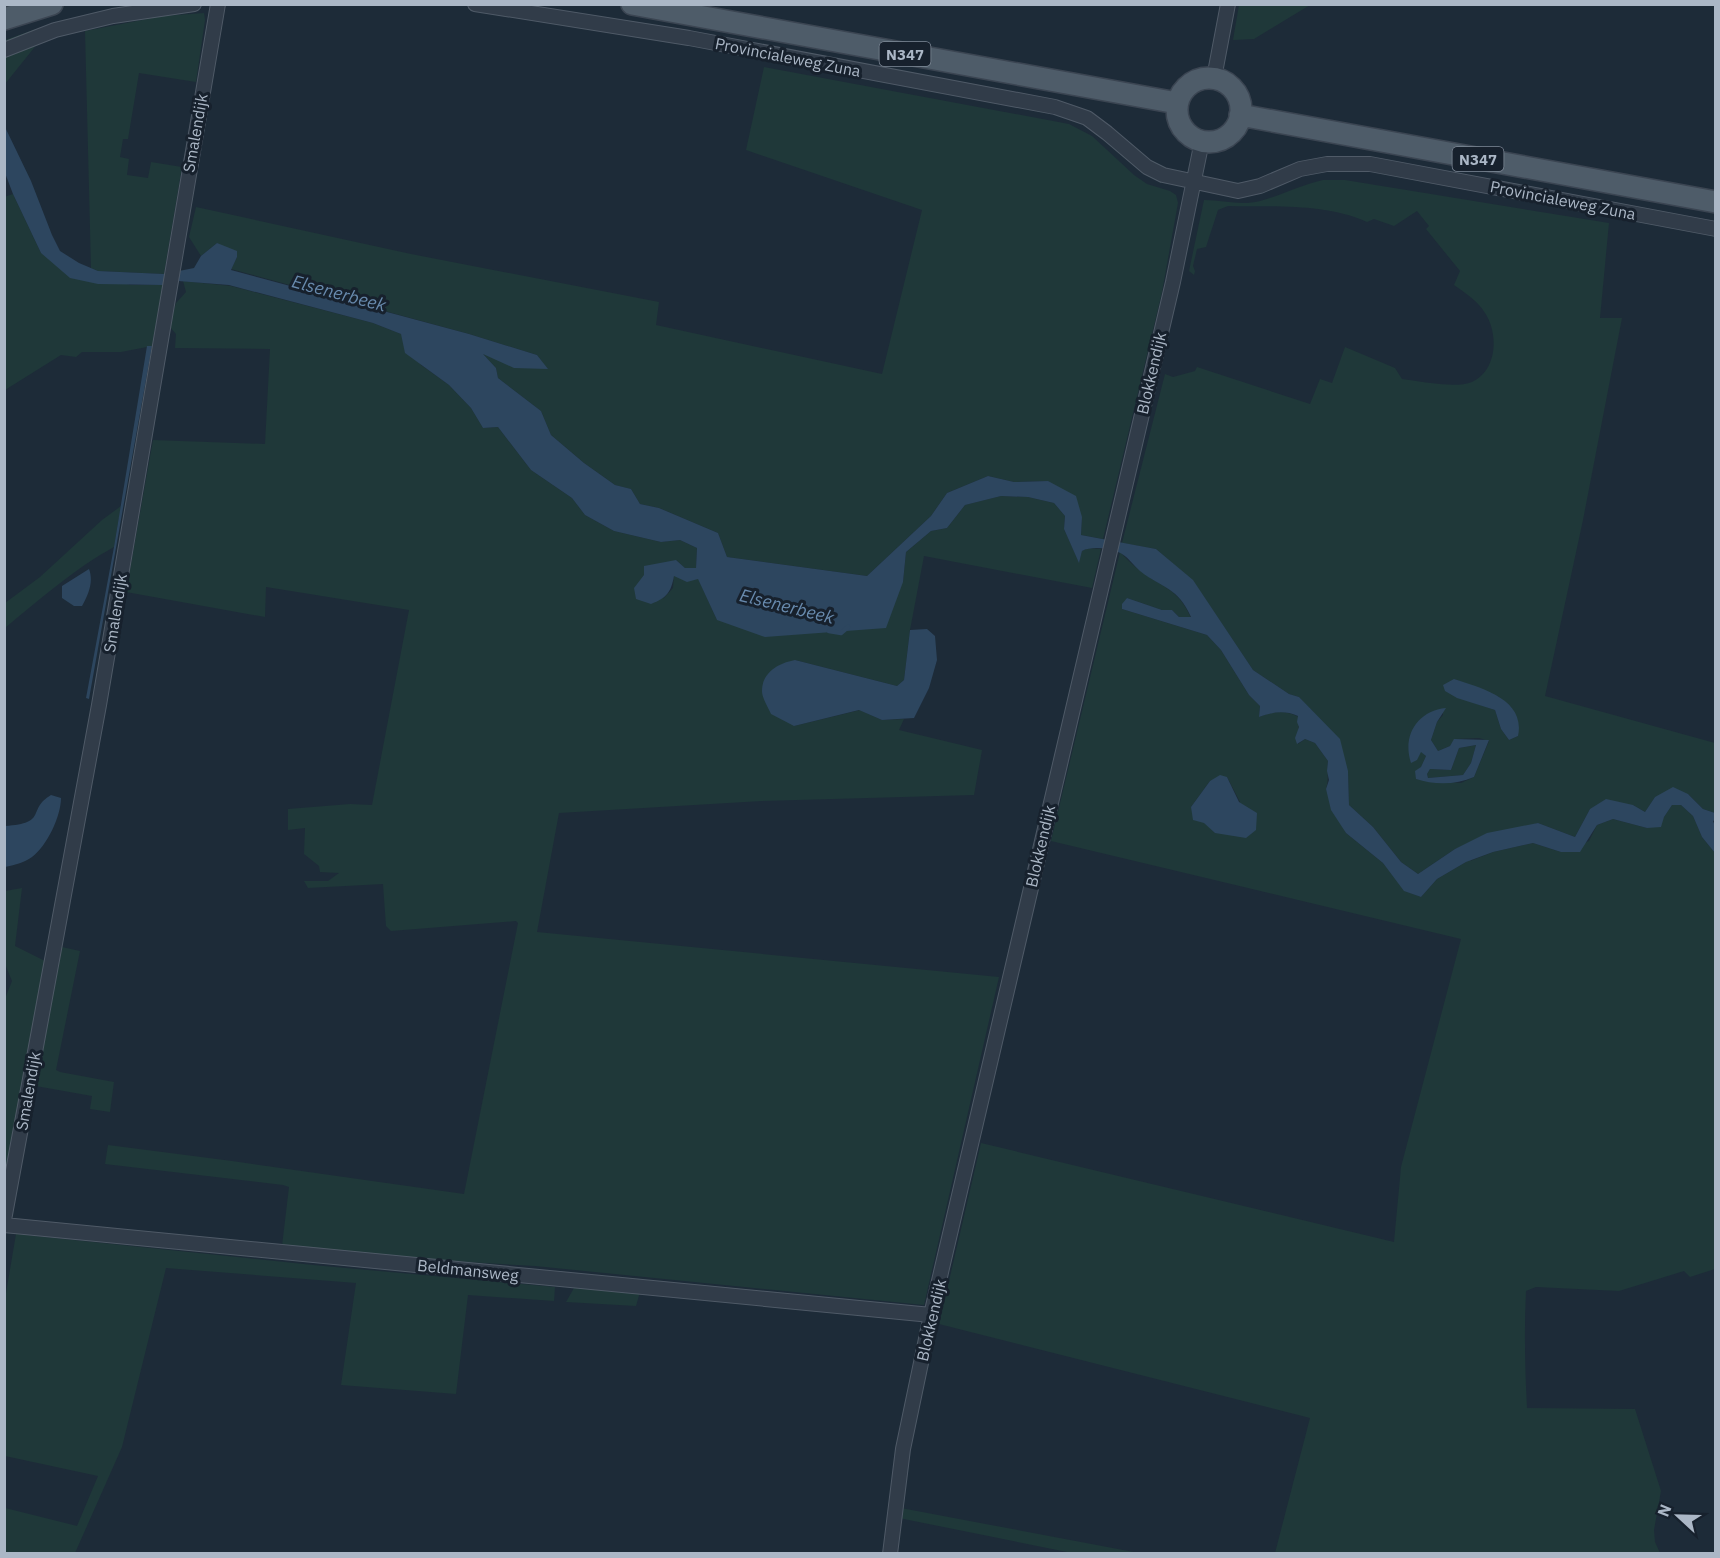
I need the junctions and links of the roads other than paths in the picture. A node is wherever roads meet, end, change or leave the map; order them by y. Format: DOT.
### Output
graph roads {
  1 [pos="52,4"];
  2 [pos="194,4"];
  3 [pos="218,4"];
  4 [pos="475,4"];
  5 [pos="632,4"];
  6 [pos="1228,4"];
  7 [pos="4,19"];
  8 [pos="4,50"];
  9 [pos="1214,78"];
  10 [pos="1177,103"];
  11 [pos="1240,115"];
  12 [pos="1202,141"];
  13 [pos="1193,183"];
  14 [pos="1716,202"];
  15 [pos="1716,229"];
  16 [pos="4,1220"];
  17 [pos="4,1225"];
  18 [pos="931,1315"];
  19 [pos="890,1554"];
  1 -- 7 [label="main road"];
  2 -- 8 [label="street"];
  3 -- 16 [label="street, Smalendijk"];
  4 -- 13 [label="street, Provincialeweg Zuna"];
  5 -- 10 [label="main road, Provincialeweg Zuna / N347"];
  6 -- 9 [label="street"];
  9 -- 10 [label="main road"];
  9 -- 11 [label="main road"];
  10 -- 12 [label="main road"];
  11 -- 12 [label="main road"];
  11 -- 14 [label="main road, Provincialeweg Zuna / N347"];
  12 -- 13 [label="street, Blokkendijk"];
  13 -- 15 [label="street, Provincialeweg Zuna"];
  13 -- 18 [label="street, Blokkendijk"];
  17 -- 18 [label="street, Beldmansweg"];
  18 -- 19 [label="street, Blokkendijk"];
}
